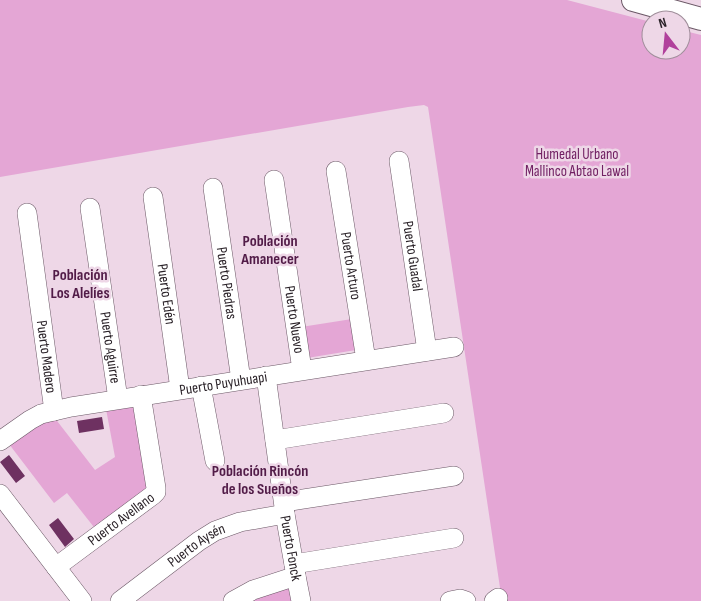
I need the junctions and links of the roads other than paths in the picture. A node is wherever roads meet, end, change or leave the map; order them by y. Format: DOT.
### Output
graph roads {
  1 [pos="633,0"];
  2 [pos="701,18"];
  3 [pos="399,161"];
  4 [pos="336,171"];
  5 [pos="274,180"];
  6 [pos="214,188"];
  7 [pos="153,197"];
  8 [pos="90,208"];
  9 [pos="27,213"];
  10 [pos="454,347"];
  11 [pos="427,351"];
  12 [pos="366,360"];
  13 [pos="302,370"];
  14 [pos="266,376"];
  15 [pos="241,380"];
  16 [pos="201,386"];
  17 [pos="180,389"];
  18 [pos="141,395"];
  19 [pos="118,399"];
  20 [pos="54,411"];
  21 [pos="444,413"];
  22 [pos="275,440"];
  23 [pos="0,441"];
  24 [pos="215,461"];
  25 [pos="454,476"];
  26 [pos="0,494"];
  27 [pos="284,508"];
  28 [pos="454,538"];
  29 [pos="56,567"];
  30 [pos="295,570"];
  31 [pos="126,599"];
  32 [pos="82,601"];
  33 [pos="233,601"];
  34 [pos="301,601"];
  35 [pos="450,601"];
  36 [pos="466,601"];
  1 -- 2 [label="main road"];
  3 -- 11 [label="street, Puerto Guadal"];
  4 -- 12 [label="street, Puerto Arturo"];
  5 -- 13 [label="street, Puerto Nuevo"];
  6 -- 15 [label="street, Puerto Piedras"];
  7 -- 17 [label="street, Puerto Edén"];
  8 -- 19 [label="street, Puerto Aguirre"];
  9 -- 20 [label="street, Puerto Madero"];
  10 -- 11 [label="street, Puerto Puyuhuapi"];
  11 -- 12 [label="street, Puerto Puyuhuapi"];
  12 -- 13 [label="street, Puerto Puyuhuapi"];
  13 -- 14 [label="street, Puerto Puyuhuapi"];
  14 -- 15 [label="street, Puerto Puyuhuapi"];
  14 -- 22 [label="street, Puerto Fonck"];
  15 -- 16 [label="street, Puerto Puyuhuapi"];
  16 -- 17 [label="street, Puerto Puyuhuapi"];
  16 -- 24 [label="street"];
  17 -- 18 [label="street, Puerto Puyuhuapi"];
  18 -- 19 [label="street, Puerto Puyuhuapi"];
  18 -- 29 [label="street, Puerto Avellano"];
  19 -- 20 [label="street, Puerto Puyuhuapi"];
  20 -- 23 [label="street, Puerto Puyuhuapi"];
  21 -- 22 [label="street"];
  22 -- 27 [label="street, Puerto Fonck"];
  25 -- 27 [label="street, Puerto Aysén"];
  26 -- 29 [label="street"];
  27 -- 30 [label="street, Puerto Fonck"];
  27 -- 31 [label="street, Puerto Aysén"];
  28 -- 30 [label="street"];
  29 -- 32 [label="street"];
  30 -- 33 [label="street"];
  30 -- 34 [label="street, Puerto Fonck"];
  35 -- 36 [label="street"];
}
